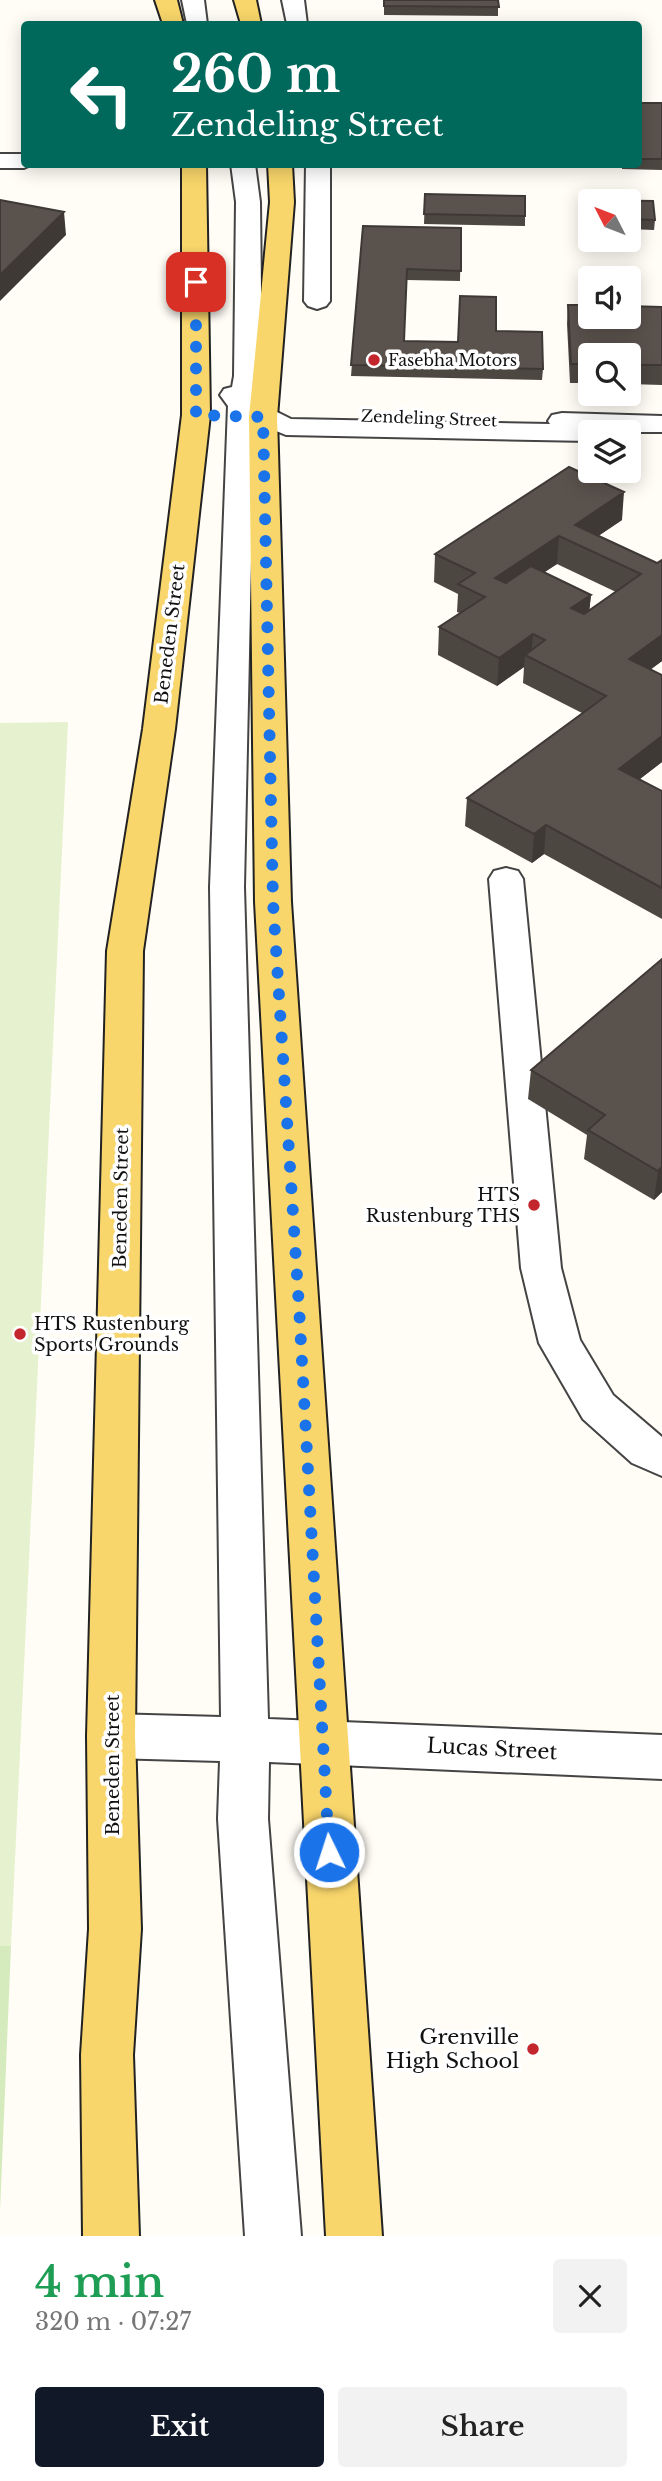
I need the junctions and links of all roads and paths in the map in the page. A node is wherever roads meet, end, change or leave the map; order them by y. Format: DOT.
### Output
graph roads {
  1 [pos="166,0"];
  2 [pos="193,0"];
  3 [pos="245,0"];
  4 [pos="293,0"];
  5 [pos="172,21"];
  6 [pos="196,21"];
  7 [pos="250,21"];
  8 [pos="297,21"];
  9 [pos="0,161"];
  10 [pos="21,161"];
  11 [pos="194,168"];
  12 [pos="221,168"];
  13 [pos="244,168"];
  14 [pos="279,168"];
  15 [pos="318,168"];
  16 [pos="317,301"];
  17 [pos="248,413"];
  18 [pos="196,415"];
  19 [pos="662,424"];
  20 [pos="578,433"];
  21 [pos="641,434"];
  22 [pos="662,435"];
  23 [pos="506,879"];
  24 [pos="662,1458"];
  25 [pos="111,1736"];
  26 [pos="245,1740"];
  27 [pos="322,1742"];
  28 [pos="662,1757"];
  29 [pos="111,2236"];
  30 [pos="273,2236"];
  31 [pos="354,2236"];
  1 -- 5 [label="main road"];
  2 -- 6 [label="street"];
  3 -- 7 [label="main road"];
  4 -- 8 [label="street"];
  9 -- 10 [label="street"];
  11 -- 18 [label="main road, Beneden Street"];
  12 -- 17 [label="street"];
  13 -- 17 [label="street"];
  14 -- 17 [label="main road"];
  15 -- 16 [label="street"];
  17 -- 18 [label="street, Zendeling Street"];
  17 -- 19 [label="street, Zendeling Street"];
  17 -- 20 [label="street"];
  17 -- 26 [label="street"];
  17 -- 27 [label="main road"];
  18 -- 25 [label="main road, Beneden Street"];
  21 -- 22 [label="street"];
  23 -- 24 [label="street"];
  25 -- 26 [label="street, Lucas Street"];
  25 -- 29 [label="main road, Beneden Street"];
  26 -- 27 [label="street, Lucas Street"];
  26 -- 30 [label="street"];
  27 -- 28 [label="street, Lucas Street"];
  27 -- 31 [label="main road"];
}
